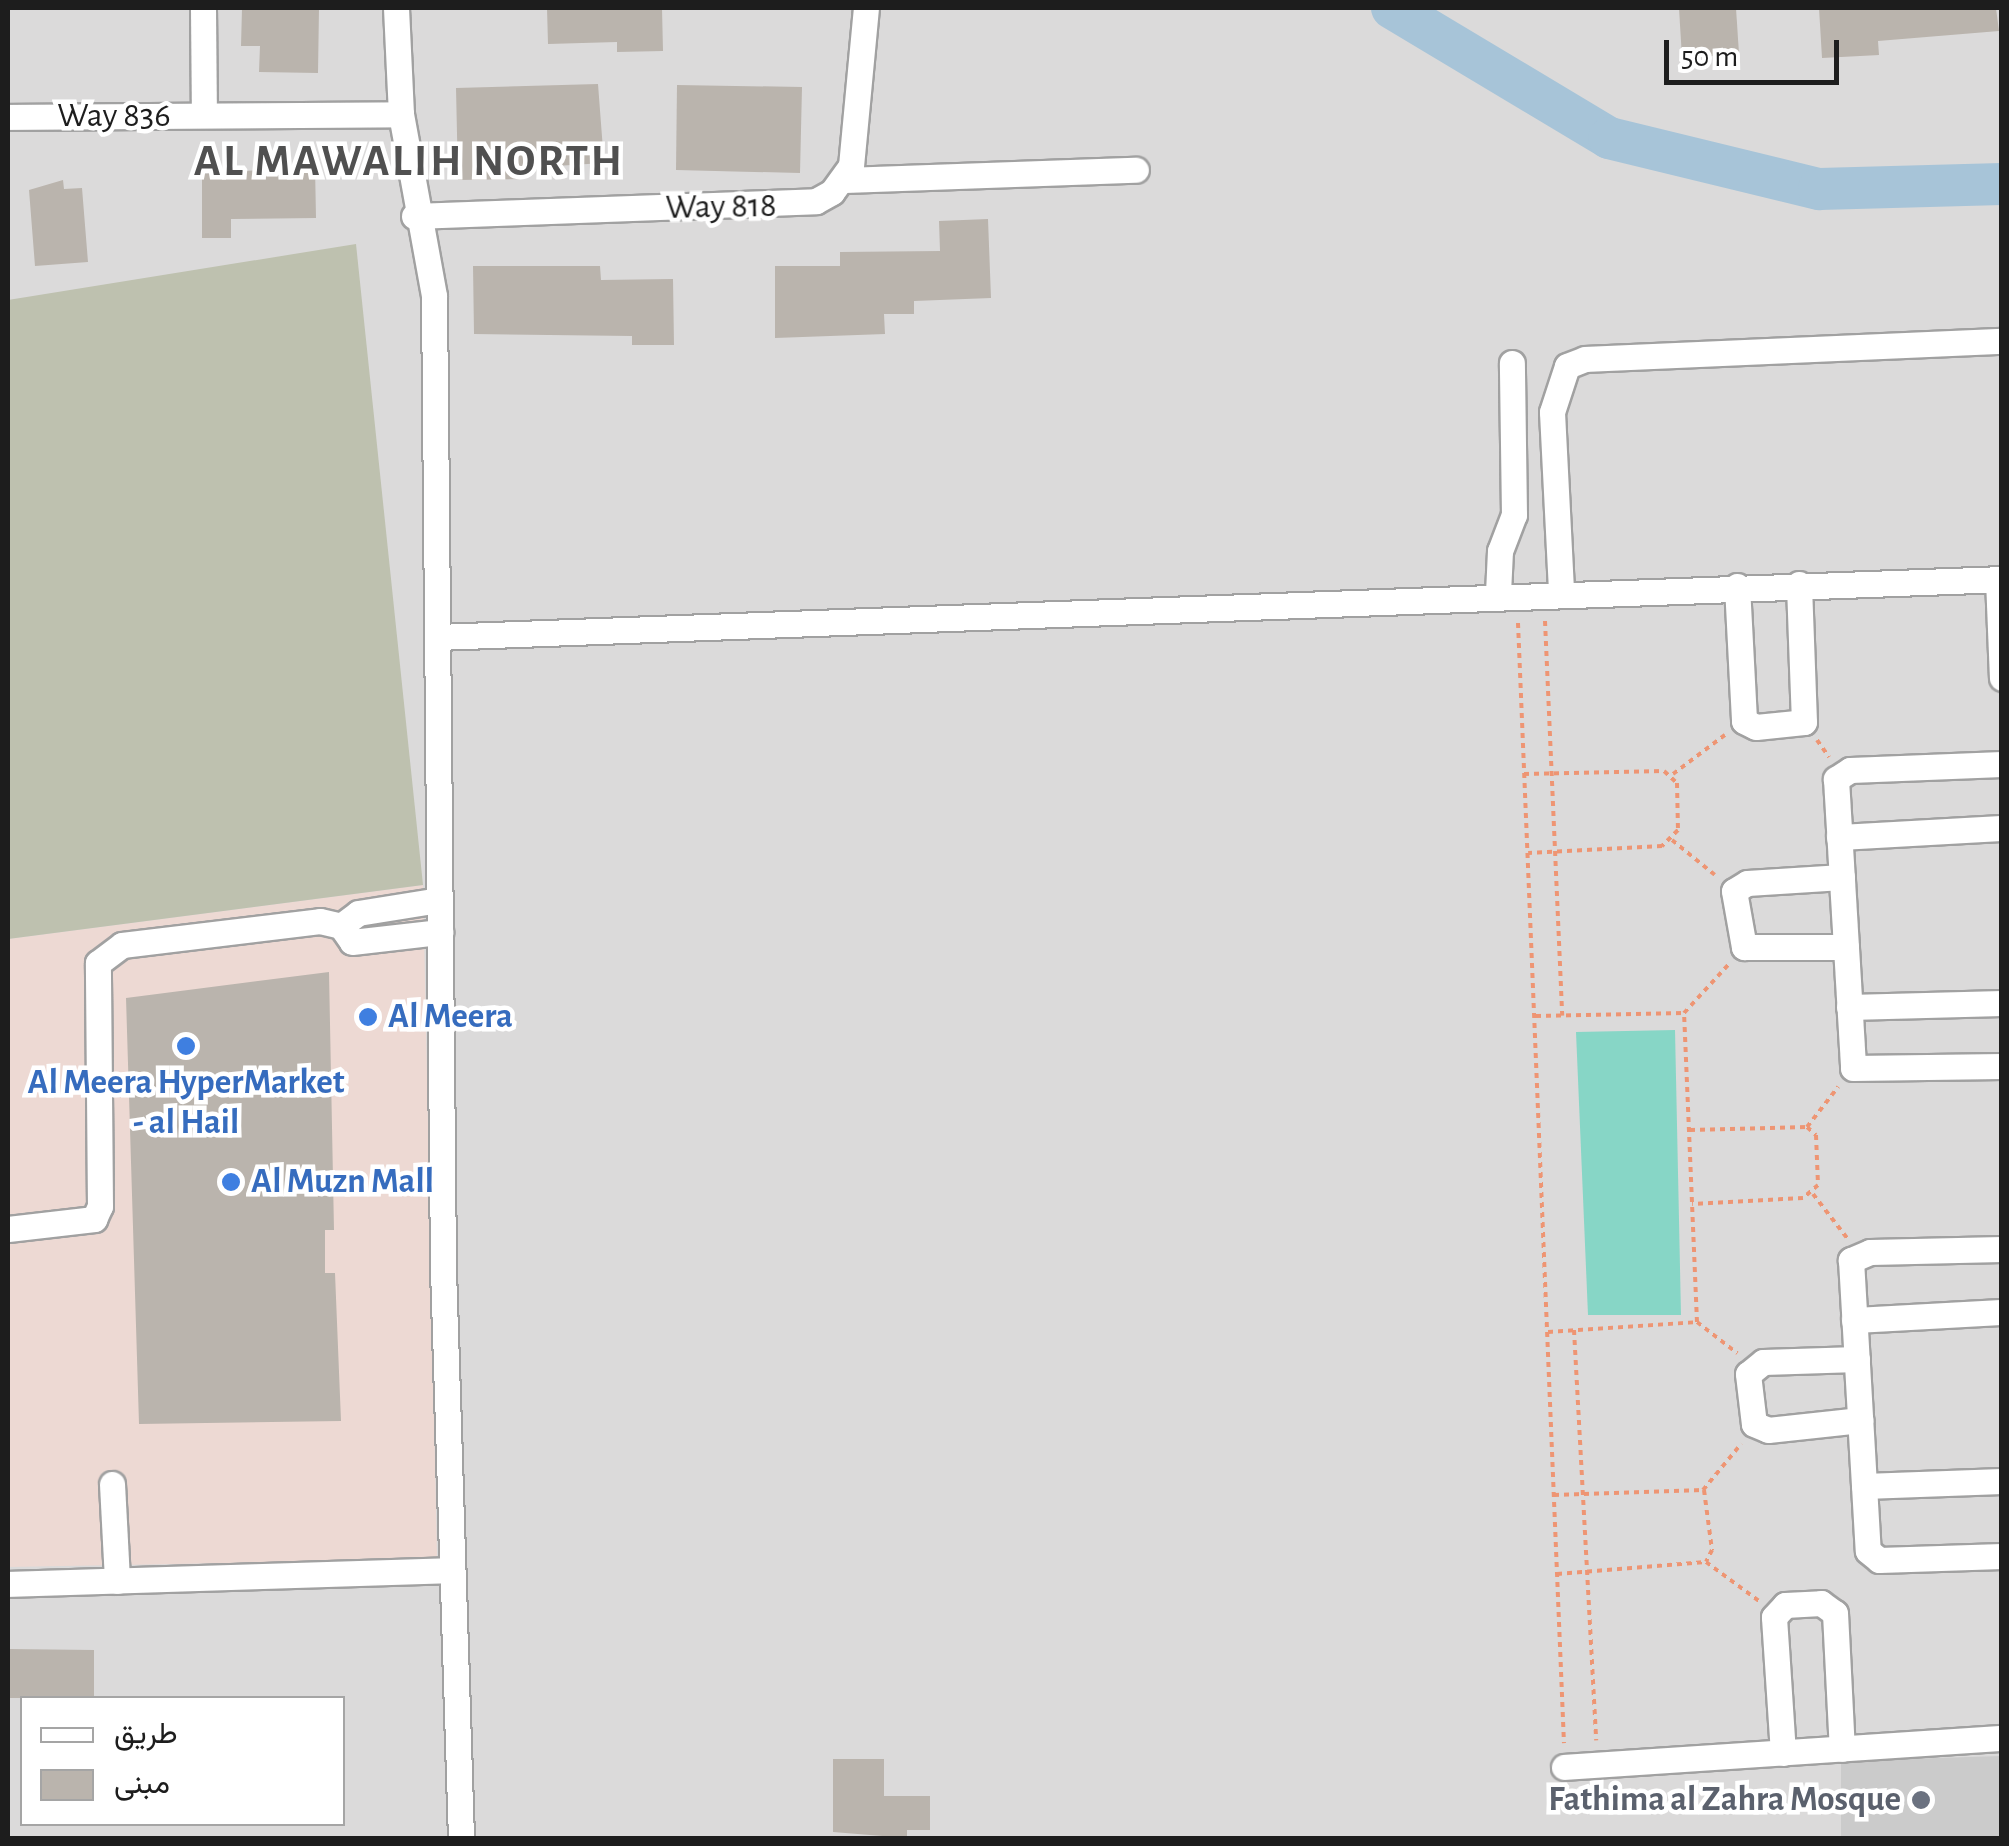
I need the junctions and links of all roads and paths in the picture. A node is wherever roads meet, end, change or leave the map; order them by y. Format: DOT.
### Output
graph roads {
  1 [pos="203,8"];
  2 [pos="396,8"];
  3 [pos="866,8"];
  4 [pos="401,114"];
  5 [pos="204,115"];
  6 [pos="8,116"];
  7 [pos="1136,170"];
  8 [pos="843,180"];
  9 [pos="414,216"];
  10 [pos="2002,341"];
  11 [pos="1512,363"];
  12 [pos="2000,579"];
  13 [pos="1799,584"];
  14 [pos="1737,586"];
  15 [pos="1553,591"];
  16 [pos="1507,593"];
  17 [pos="437,637"];
  18 [pos="2001,647"];
  19 [pos="2002,678"];
  20 [pos="1744,720"];
  21 [pos="1804,722"];
  22 [pos="2002,764"];
  23 [pos="1840,773"];
  24 [pos="1524,774"];
  25 [pos="1553,774"];
  26 [pos="1673,774"];
  27 [pos="2002,828"];
  28 [pos="1839,837"];
  29 [pos="1672,840"];
  30 [pos="1556,852"];
  31 [pos="1528,853"];
  32 [pos="1842,878"];
  33 [pos="1734,891"];
  34 [pos="440,900"];
  35 [pos="440,932"];
  36 [pos="346,934"];
  37 [pos="1846,946"];
  38 [pos="1744,947"];
  39 [pos="2002,1003"];
  40 [pos="1850,1008"];
  41 [pos="1684,1012"];
  42 [pos="1536,1016"];
  43 [pos="1562,1016"];
  44 [pos="2002,1066"];
  45 [pos="1853,1068"];
  46 [pos="1807,1127"];
  47 [pos="1689,1130"];
  48 [pos="1812,1193"];
  49 [pos="1692,1204"];
  50 [pos="8,1229"];
  51 [pos="2002,1249"];
  52 [pos="1855,1257"];
  53 [pos="2002,1312"];
  54 [pos="1854,1320"];
  55 [pos="1698,1322"];
  56 [pos="1574,1330"];
  57 [pos="1548,1332"];
  58 [pos="1856,1359"];
  59 [pos="1752,1366"];
  60 [pos="1860,1420"];
  61 [pos="1754,1424"];
  62 [pos="2002,1481"];
  63 [pos="112,1484"];
  64 [pos="1864,1486"];
  65 [pos="1703,1490"];
  66 [pos="1582,1494"];
  67 [pos="1554,1495"];
  68 [pos="2002,1556"];
  69 [pos="1706,1562"];
  70 [pos="451,1570"];
  71 [pos="1586,1573"];
  72 [pos="1557,1574"];
  73 [pos="117,1580"];
  74 [pos="8,1584"];
  75 [pos="1775,1612"];
  76 [pos="2002,1738"];
  77 [pos="1842,1749"];
  78 [pos="1782,1753"];
  79 [pos="1598,1765"];
  80 [pos="1564,1768"];
  81 [pos="461,1838"];
  1 -- 5 [label="street"];
  2 -- 4 [label="street"];
  3 -- 8 [label="street"];
  4 -- 5 [label="street, Way 836"];
  4 -- 9 [label="street"];
  5 -- 6 [label="street, Way 836"];
  7 -- 8 [label="street"];
  8 -- 9 [label="street, Way 818"];
  9 -- 17 [label="street"];
  10 -- 15 [label="street"];
  11 -- 16 [label="street"];
  12 -- 13 [label="street"];
  12 -- 18 [label="street"];
  13 -- 14 [label="street"];
  13 -- 21 [label="street"];
  14 -- 15 [label="street"];
  14 -- 20 [label="street"];
  15 -- 16 [label="street"];
  15 -- 25 [label="path"];
  16 -- 17 [label="street"];
  16 -- 24 [label="path"];
  17 -- 34 [label="street"];
  18 -- 19 [label="street"];
  20 -- 21 [label="street"];
  20 -- 26 [label="path"];
  21 -- 23 [label="path"];
  22 -- 23 [label="street"];
  23 -- 28 [label="street"];
  24 -- 25 [label="path"];
  24 -- 31 [label="path"];
  25 -- 26 [label="path"];
  25 -- 30 [label="path"];
  26 -- 29 [label="path"];
  27 -- 28 [label="street"];
  28 -- 32 [label="street"];
  29 -- 30 [label="path"];
  29 -- 33 [label="path"];
  30 -- 31 [label="path"];
  30 -- 43 [label="path"];
  31 -- 42 [label="path"];
  32 -- 33 [label="street"];
  32 -- 37 [label="street"];
  33 -- 38 [label="street"];
  34 -- 35 [label="street"];
  34 -- 36 [label="street"];
  35 -- 36 [label="street"];
  35 -- 70 [label="street"];
  36 -- 50 [label="street"];
  37 -- 38 [label="street"];
  37 -- 40 [label="street"];
  38 -- 41 [label="path"];
  39 -- 40 [label="street"];
  40 -- 45 [label="street"];
  41 -- 43 [label="path"];
  41 -- 47 [label="path"];
  42 -- 43 [label="path"];
  42 -- 57 [label="path"];
  44 -- 45 [label="street"];
  45 -- 46 [label="path"];
  46 -- 47 [label="path"];
  46 -- 48 [label="path"];
  47 -- 49 [label="path"];
  48 -- 49 [label="path"];
  48 -- 52 [label="path"];
  49 -- 55 [label="path"];
  51 -- 52 [label="street"];
  52 -- 54 [label="street"];
  53 -- 54 [label="street"];
  54 -- 58 [label="street"];
  55 -- 56 [label="path"];
  55 -- 59 [label="path"];
  56 -- 57 [label="path"];
  56 -- 66 [label="path"];
  57 -- 67 [label="path"];
  58 -- 59 [label="street"];
  58 -- 60 [label="street"];
  59 -- 61 [label="street"];
  60 -- 61 [label="street"];
  60 -- 64 [label="street"];
  61 -- 65 [label="path"];
  62 -- 64 [label="street"];
  63 -- 73 [label="street"];
  64 -- 68 [label="street"];
  65 -- 66 [label="path"];
  65 -- 69 [label="path"];
  66 -- 67 [label="path"];
  66 -- 71 [label="path"];
  67 -- 72 [label="path"];
  69 -- 71 [label="path"];
  69 -- 75 [label="path"];
  70 -- 73 [label="street"];
  70 -- 81 [label="street"];
  71 -- 72 [label="path"];
  71 -- 79 [label="path"];
  72 -- 80 [label="path"];
  73 -- 74 [label="street"];
  75 -- 77 [label="street"];
  75 -- 78 [label="street"];
  76 -- 77 [label="street"];
  77 -- 78 [label="street"];
  78 -- 79 [label="street"];
  79 -- 80 [label="street"];
}
